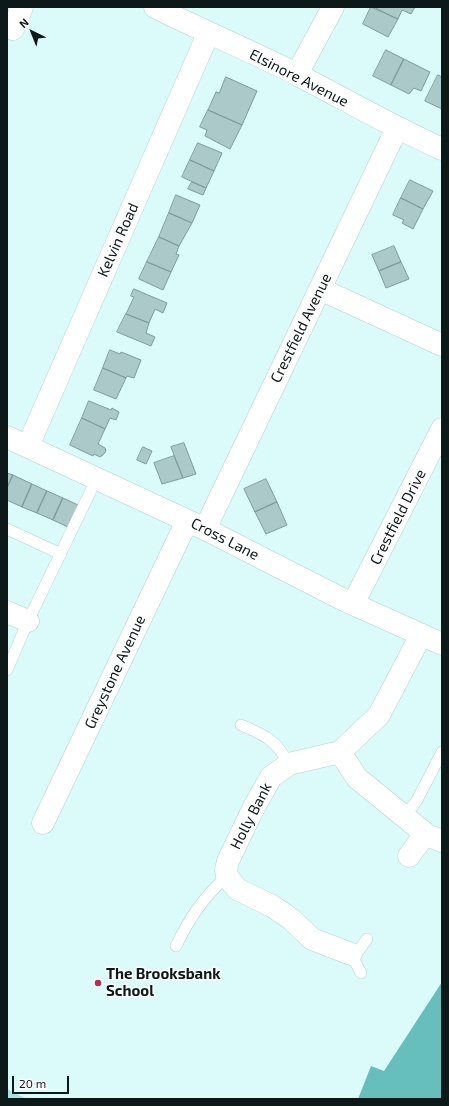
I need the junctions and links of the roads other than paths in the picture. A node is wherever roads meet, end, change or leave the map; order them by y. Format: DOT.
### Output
graph roads {
  1 [pos="22,7"];
  2 [pos="155,7"];
  3 [pos="334,7"];
  4 [pos="13,29"];
  5 [pos="208,34"];
  6 [pos="297,74"];
  7 [pos="397,128"];
  8 [pos="442,149"];
  9 [pos="320,289"];
  10 [pos="442,345"];
  11 [pos="442,429"];
  12 [pos="7,438"];
  13 [pos="28,446"];
  14 [pos="97,478"];
  15 [pos="196,524"];
  16 [pos="7,529"];
  17 [pos="61,554"];
  18 [pos="353,604"];
  19 [pos="7,612"];
  20 [pos="28,621"];
  21 [pos="421,635"];
  22 [pos="442,644"];
  23 [pos="7,670"];
  24 [pos="241,725"];
  25 [pos="340,752"];
  26 [pos="442,752"];
  27 [pos="289,764"];
  28 [pos="405,816"];
  29 [pos="43,823"];
  30 [pos="434,838"];
  31 [pos="409,856"];
  32 [pos="227,876"];
  33 [pos="367,939"];
  34 [pos="176,946"];
  35 [pos="350,954"];
  36 [pos="361,973"];
  1 -- 4 [label="street"];
  2 -- 5 [label="street, Elsinore Avenue"];
  3 -- 6 [label="street"];
  5 -- 6 [label="street, Elsinore Avenue"];
  5 -- 13 [label="street, Kelvin Road"];
  6 -- 7 [label="street, Elsinore Avenue"];
  7 -- 8 [label="street, Elsinore Avenue"];
  7 -- 9 [label="street, Crestfield Avenue"];
  9 -- 10 [label="street"];
  9 -- 15 [label="street, Crestfield Avenue"];
  11 -- 18 [label="street, Crestfield Drive"];
  12 -- 13 [label="street, Cross Lane"];
  13 -- 14 [label="street, Cross Lane"];
  14 -- 15 [label="street, Cross Lane"];
  14 -- 17 [label="lane"];
  15 -- 18 [label="street, Cross Lane"];
  15 -- 29 [label="street, Greystone Avenue"];
  16 -- 17 [label="lane"];
  17 -- 20 [label="lane"];
  18 -- 21 [label="street, Cross Lane"];
  19 -- 20 [label="street"];
  20 -- 23 [label="lane"];
  21 -- 22 [label="street, Cross Lane"];
  21 -- 25 [label="street"];
  24 -- 27 [label="lane"];
  25 -- 27 [label="street, Holly Bank"];
  25 -- 28 [label="street"];
  26 -- 28 [label="lane"];
  27 -- 32 [label="street, Holly Bank"];
  28 -- 30 [label="street"];
  30 -- 31 [label="street"];
  32 -- 34 [label="lane"];
  32 -- 35 [label="street"];
  33 -- 35 [label="lane"];
  35 -- 36 [label="lane"];
}
